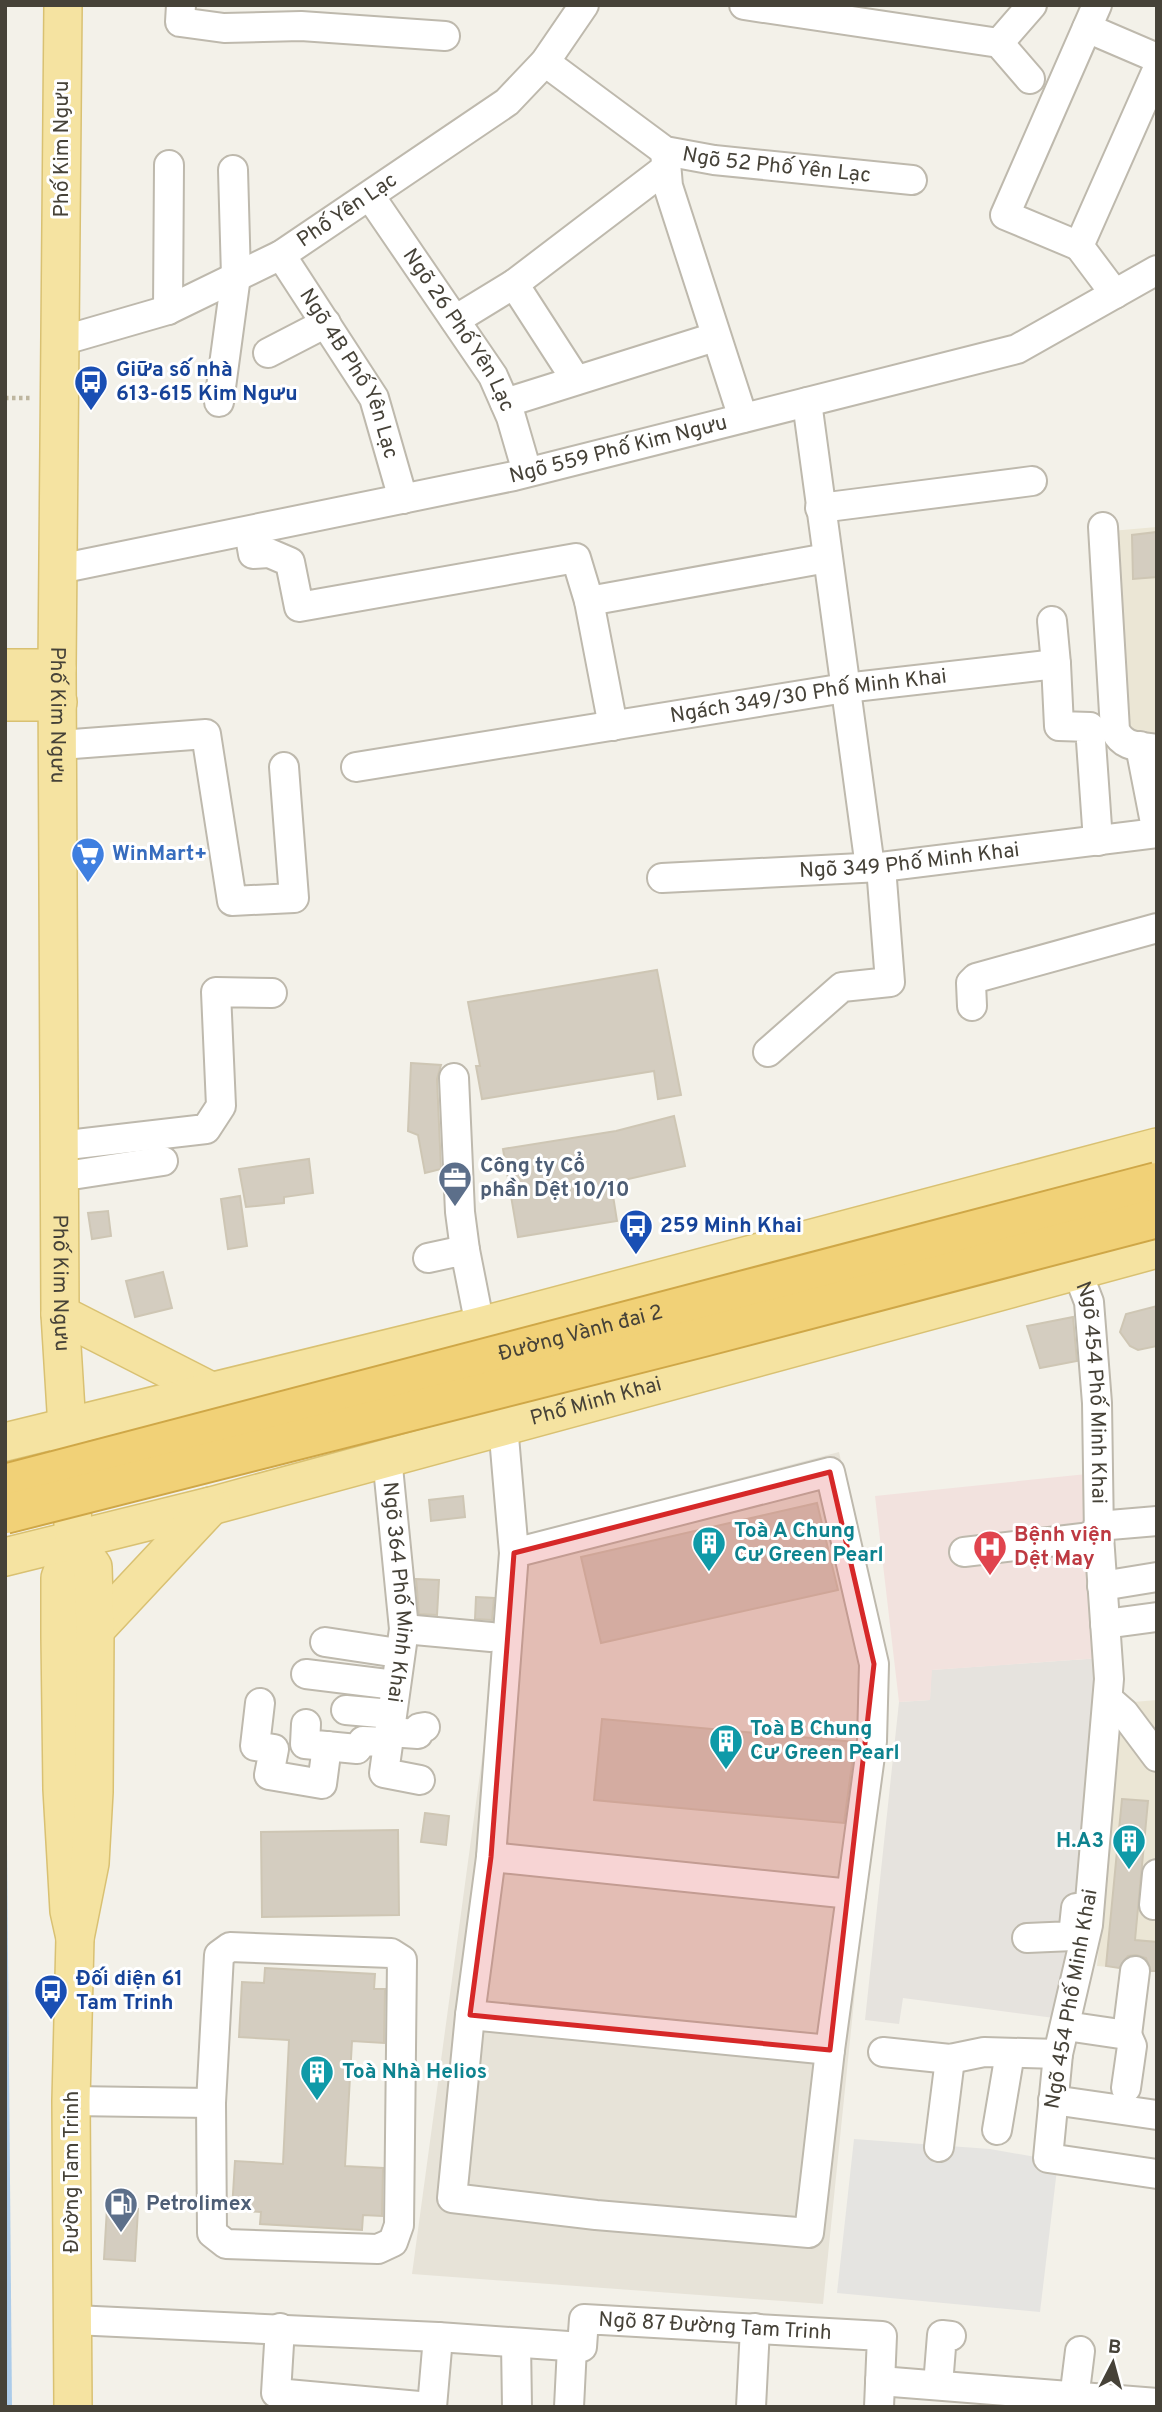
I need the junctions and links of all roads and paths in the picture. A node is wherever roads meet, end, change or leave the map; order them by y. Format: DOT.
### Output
graph roads {
  1 [pos="64,5"];
  2 [pos="181,5"];
  3 [pos="584,5"];
  4 [pos="744,5"];
  5 [pos="1032,5"];
  6 [pos="1092,17"];
  7 [pos="444,36"];
  8 [pos="999,43"];
  9 [pos="1157,58"];
  10 [pos="545,62"];
  11 [pos="1157,70"];
  12 [pos="1030,79"];
  13 [pos="665,160"];
  14 [pos="170,165"];
  15 [pos="233,170"];
  16 [pos="912,180"];
  17 [pos="370,196"];
  18 [pos="1079,246"];
  19 [pos="281,255"];
  20 [pos="1157,271"];
  21 [pos="236,276"];
  22 [pos="514,284"];
  23 [pos="1115,294"];
  24 [pos="167,310"];
  25 [pos="455,320"];
  26 [pos="326,323"];
  27 [pos="715,337"];
  28 [pos="61,341"];
  29 [pos="268,353"];
  30 [pos="576,380"];
  31 [pos="5,398"];
  32 [pos="23,398"];
  33 [pos="219,402"];
  34 [pos="505,402"];
  35 [pos="807,402"];
  36 [pos="743,418"];
  37 [pos="527,472"];
  38 [pos="1032,481"];
  39 [pos="403,499"];
  40 [pos="820,508"];
  41 [pos="1103,527"];
  42 [pos="248,531"];
  43 [pos="827,558"];
  44 [pos="59,569"];
  45 [pos="589,601"];
  46 [pos="1052,621"];
  47 [pos="1056,664"];
  48 [pos="29,685"];
  49 [pos="845,688"];
  50 [pos="613,726"];
  51 [pos="60,745"];
  52 [pos="1148,748"];
  53 [pos="284,767"];
  54 [pos="356,767"];
  55 [pos="1157,833"];
  56 [pos="1098,841"];
  57 [pos="876,867"];
  58 [pos="662,878"];
  59 [pos="1157,928"];
  60 [pos="272,993"];
  61 [pos="972,1006"];
  62 [pos="768,1052"];
  63 [pos="454,1078"];
  64 [pos="1157,1147"];
  65 [pos="163,1161"];
  66 [pos="59,1162"];
  67 [pos="1157,1182"];
  68 [pos="1157,1218"];
  69 [pos="1157,1249"];
  70 [pos="466,1250"];
  71 [pos="428,1258"];
  72 [pos="1077,1270"];
  73 [pos="60,1314"];
  74 [pos="480,1326"];
  75 [pos="209,1390"];
  76 [pos="503,1425"];
  77 [pos="35,1434"];
  78 [pos="387,1457"];
  79 [pos="5,1484"];
  80 [pos="211,1506"];
  81 [pos="5,1514"];
  82 [pos="1157,1521"];
  83 [pos="1098,1531"];
  84 [pos="74,1540"];
  85 [pos="964,1552"];
  86 [pos="514,1553"];
  87 [pos="20,1554"];
  88 [pos="1157,1577"];
  89 [pos="1102,1586"];
  90 [pos="1157,1617"];
  91 [pos="1105,1624"];
  92 [pos="95,1630"];
  93 [pos="491,1637"];
  94 [pos="401,1641"];
  95 [pos="325,1642"];
  96 [pos="306,1674"];
  97 [pos="395,1685"];
  98 [pos="1108,1689"];
  99 [pos="260,1703"];
  100 [pos="345,1710"];
  101 [pos="306,1724"];
  102 [pos="425,1727"];
  103 [pos="389,1729"];
  104 [pos="327,1746"];
  105 [pos="1157,1758"];
  106 [pos="420,1780"];
  107 [pos="491,1857"];
  108 [pos="1157,1874"];
  109 [pos="851,1894"];
  110 [pos="1154,1905"];
  111 [pos="75,1938"];
  112 [pos="1027,1938"];
  113 [pos="1135,1971"];
  114 [pos="470,2015"];
  115 [pos="1066,2026"];
  116 [pos="1127,2035"];
  117 [pos="830,2050"];
  118 [pos="883,2052"];
  119 [pos="1010,2053"];
  120 [pos="1058,2054"];
  121 [pos="950,2059"];
  122 [pos="1126,2088"];
  123 [pos="1053,2100"];
  124 [pos="71,2101"];
  125 [pos="211,2103"];
  126 [pos="1157,2115"];
  127 [pos="997,2130"];
  128 [pos="939,2147"];
  129 [pos="1157,2174"];
  130 [pos="74,2320"];
  131 [pos="280,2328"];
  132 [pos="755,2328"];
  133 [pos="951,2336"];
  134 [pos="438,2337"];
  135 [pos="516,2343"];
  136 [pos="577,2347"];
  137 [pos="1080,2351"];
  138 [pos="938,2385"];
  139 [pos="879,2394"];
  140 [pos="1039,2401"];
  141 [pos="1074,2401"];
  142 [pos="1142,2404"];
  143 [pos="73,2407"];
  144 [pos="431,2407"];
  145 [pos="517,2407"];
  146 [pos="569,2407"];
  147 [pos="751,2407"];
  1 -- 28 [label="main road, Phố Kim Ngưu"];
  2 -- 7 [label="street"];
  3 -- 10 [label="street, Phố Yên Lạc"];
  4 -- 8 [label="street"];
  5 -- 8 [label="street"];
  6 -- 9 [label="street"];
  6 -- 18 [label="street"];
  8 -- 12 [label="street"];
  10 -- 13 [label="street, Ngõ 52 Phố Yên Lạc"];
  10 -- 17 [label="street, Phố Yên Lạc"];
  11 -- 18 [label="street"];
  13 -- 16 [label="street, Ngõ 52 Phố Yên Lạc"];
  13 -- 22 [label="street"];
  13 -- 27 [label="street"];
  14 -- 24 [label="street"];
  15 -- 21 [label="street"];
  17 -- 19 [label="street, Phố Yên Lạc"];
  17 -- 25 [label="street, Ngõ 26 Phố Yên Lạc"];
  18 -- 23 [label="street"];
  19 -- 21 [label="street, Phố Yên Lạc"];
  19 -- 26 [label="street, Ngõ 4B Phố Yên Lạc"];
  20 -- 23 [label="street, Ngõ 559 Phố Kim Ngưu"];
  21 -- 24 [label="street, Phố Yên Lạc"];
  21 -- 33 [label="street"];
  22 -- 25 [label="street"];
  22 -- 30 [label="street"];
  23 -- 35 [label="street, Ngõ 559 Phố Kim Ngưu"];
  24 -- 28 [label="street, Phố Yên Lạc"];
  25 -- 34 [label="street, Ngõ 26 Phố Yên Lạc"];
  26 -- 29 [label="street"];
  26 -- 39 [label="street, Ngõ 4B Phố Yên Lạc"];
  27 -- 30 [label="street"];
  27 -- 36 [label="street"];
  28 -- 44 [label="main road, Phố Kim Ngưu"];
  30 -- 34 [label="street"];
  31 -- 32 [label="path"];
  34 -- 37 [label="street, Ngõ 26 Phố Yên Lạc"];
  35 -- 36 [label="street, Ngõ 559 Phố Kim Ngưu"];
  35 -- 40 [label="street"];
  36 -- 37 [label="street, Ngõ 559 Phố Kim Ngưu"];
  37 -- 39 [label="street, Ngõ 559 Phố Kim Ngưu"];
  38 -- 40 [label="street"];
  39 -- 42 [label="street, Ngõ 559 Phố Kim Ngưu"];
  40 -- 43 [label="street"];
  41 -- 52 [label="street"];
  42 -- 44 [label="street, Ngõ 559 Phố Kim Ngưu"];
  42 -- 45 [label="street"];
  43 -- 45 [label="street"];
  43 -- 49 [label="street"];
  44 -- 48 [label="main road, Phố Kim Ngưu"];
  45 -- 50 [label="street"];
  46 -- 47 [label="street"];
  47 -- 49 [label="street, Ngách 349/30 Phố Minh Khai"];
  47 -- 56 [label="street"];
  48 -- 51 [label="main road, Phố Kim Ngưu"];
  49 -- 50 [label="street, Ngách 349/30 Phố Minh Khai"];
  49 -- 57 [label="street"];
  50 -- 54 [label="street, Ngách 349/30 Phố Minh Khai"];
  51 -- 53 [label="street"];
  51 -- 66 [label="main road, Phố Kim Ngưu"];
  52 -- 55 [label="street"];
  55 -- 56 [label="street, Ngõ 349 Phố Minh Khai"];
  56 -- 57 [label="street, Ngõ 349 Phố Minh Khai"];
  57 -- 58 [label="street, Ngõ 349 Phố Minh Khai"];
  57 -- 62 [label="street"];
  59 -- 61 [label="street"];
  60 -- 66 [label="street"];
  63 -- 70 [label="street"];
  64 -- 74 [label="main road"];
  65 -- 66 [label="street"];
  66 -- 73 [label="main road, Phố Kim Ngưu"];
  67 -- 79 [label="highway, Đường Vành đai 2, bridge"];
  68 -- 81 [label="highway, Đường Vành đai 2, bridge"];
  69 -- 72 [label="main road, Phố Minh Khai"];
  70 -- 71 [label="street"];
  70 -- 74 [label="street"];
  72 -- 76 [label="main road, Phố Minh Khai"];
  72 -- 83 [label="street, Ngõ 454 Phố Minh Khai"];
  73 -- 75 [label="main road"];
  73 -- 77 [label="main road, Phố Kim Ngưu"];
  74 -- 75 [label="main road"];
  75 -- 77 [label="main road"];
  76 -- 78 [label="main road, Phố Minh Khai"];
  76 -- 86 [label="street"];
  77 -- 84 [label="main road, Đường Tam Trinh"];
  78 -- 80 [label="main road, Phố Minh Khai"];
  78 -- 94 [label="street, Ngõ 364 Phố Minh Khai"];
  80 -- 84 [label="main road, Phố Minh Khai"];
  80 -- 92 [label="main road"];
  82 -- 83 [label="street"];
  83 -- 85 [label="street"];
  83 -- 89 [label="street, Ngõ 454 Phố Minh Khai"];
  84 -- 87 [label="main road, Phố Minh Khai"];
  84 -- 92 [label="main road, Đường Tam Trinh"];
  84 -- 111 [label="main road, Đường Tam Trinh"];
  86 -- 107 [label="street"];
  86 -- 109 [label="street"];
  88 -- 89 [label="street"];
  89 -- 91 [label="street, Ngõ 454 Phố Minh Khai"];
  90 -- 91 [label="street"];
  91 -- 98 [label="street, Ngõ 454 Phố Minh Khai"];
  92 -- 111 [label="main road, Đường Tam Trinh"];
  93 -- 94 [label="street"];
  94 -- 95 [label="street"];
  94 -- 97 [label="street, Ngõ 364 Phố Minh Khai"];
  96 -- 97 [label="street"];
  97 -- 103 [label="street, Ngõ 364 Phố Minh Khai"];
  98 -- 105 [label="street"];
  98 -- 112 [label="street"];
  98 -- 115 [label="street, Ngõ 454 Phố Minh Khai"];
  99 -- 104 [label="street"];
  100 -- 103 [label="street"];
  101 -- 104 [label="street"];
  102 -- 103 [label="street"];
  103 -- 104 [label="street"];
  103 -- 106 [label="street, Ngõ 364 Phố Minh Khai"];
  107 -- 109 [label="street"];
  107 -- 114 [label="street"];
  108 -- 110 [label="street"];
  109 -- 117 [label="street"];
  111 -- 124 [label="main road, Đường Tam Trinh"];
  113 -- 116 [label="street"];
  114 -- 117 [label="street"];
  114 -- 117 [label="street"];
  115 -- 116 [label="street"];
  115 -- 120 [label="street, Ngõ 454 Phố Minh Khai"];
  116 -- 122 [label="street"];
  118 -- 121 [label="street"];
  119 -- 120 [label="street"];
  119 -- 121 [label="street"];
  119 -- 127 [label="street"];
  120 -- 123 [label="street, Ngõ 454 Phố Minh Khai"];
  121 -- 128 [label="street"];
  123 -- 126 [label="street"];
  123 -- 129 [label="street, Ngõ 454 Phố Minh Khai"];
  124 -- 125 [label="street"];
  124 -- 130 [label="main road, Đường Tam Trinh"];
  125 -- 125 [label="street"];
  130 -- 131 [label="street, Ngõ 87 Đường Tam Trinh"];
  130 -- 143 [label="main road, Đường Tam Trinh"];
  131 -- 134 [label="street, Ngõ 87 Đường Tam Trinh"];
  131 -- 144 [label="street"];
  132 -- 136 [label="street, Ngõ 87 Đường Tam Trinh"];
  132 -- 139 [label="street, Ngõ 87 Đường Tam Trinh"];
  132 -- 147 [label="street"];
  133 -- 138 [label="street"];
  134 -- 135 [label="street, Ngõ 87 Đường Tam Trinh"];
  134 -- 144 [label="street"];
  135 -- 136 [label="street, Ngõ 87 Đường Tam Trinh"];
  135 -- 145 [label="street"];
  136 -- 146 [label="street"];
  137 -- 141 [label="street"];
  138 -- 139 [label="street"];
  138 -- 140 [label="street"];
  140 -- 141 [label="street"];
  141 -- 142 [label="street"];
}
